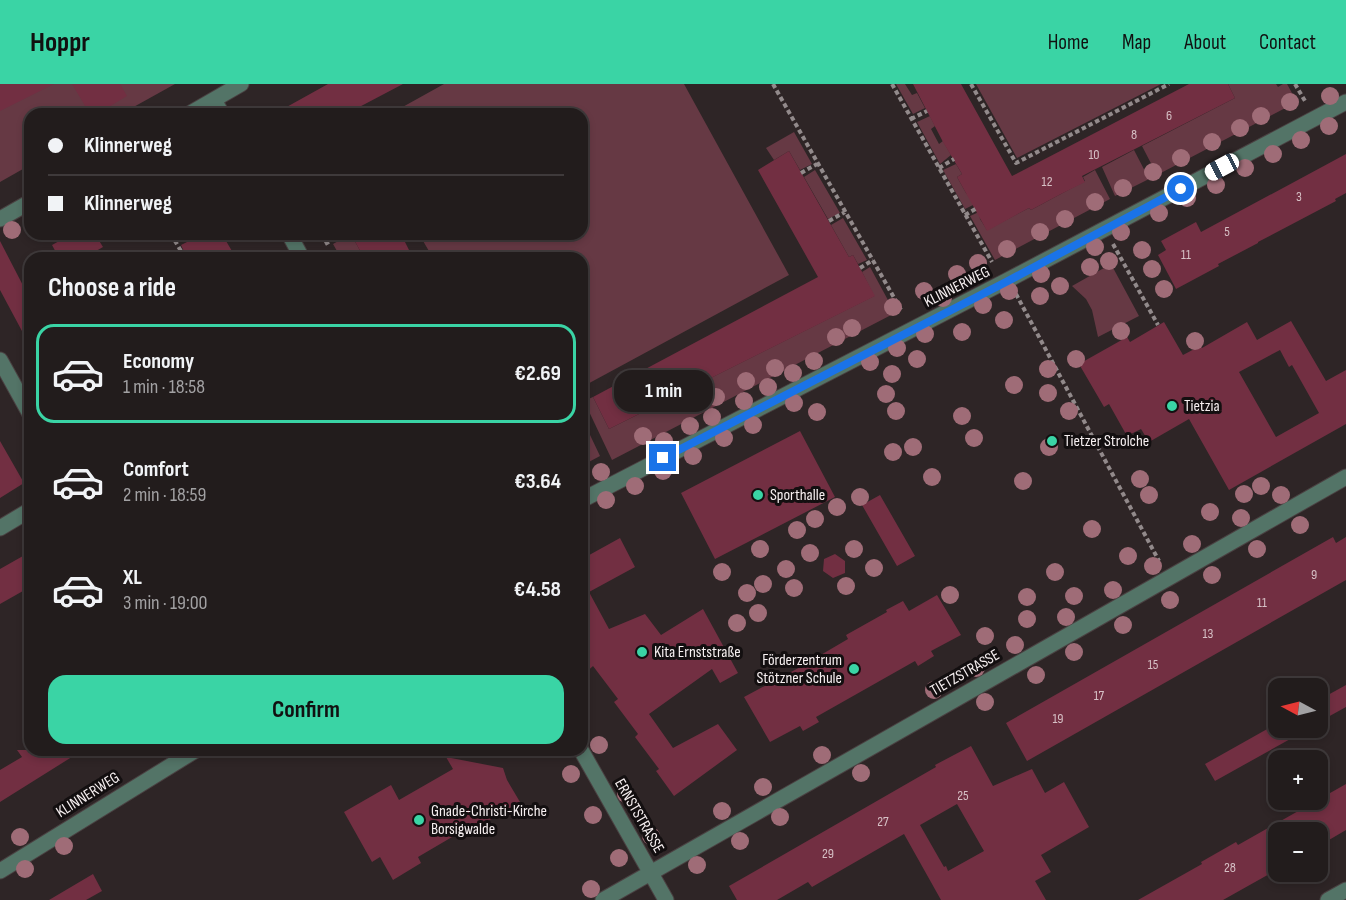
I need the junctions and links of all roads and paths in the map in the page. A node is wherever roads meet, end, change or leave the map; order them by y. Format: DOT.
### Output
graph roads {
  1 [pos="241,84"];
  2 [pos="773,84"];
  3 [pos="892,84"];
  4 [pos="971,84"];
  5 [pos="1169,84"];
  6 [pos="1295,84"];
  7 [pos="214,100"];
  8 [pos="1305,100"];
  9 [pos="1346,102"];
  10 [pos="200,108"];
  11 [pos="219,108"];
  12 [pos="927,111"];
  13 [pos="911,119"];
  14 [pos="954,159"];
  15 [pos="817,164"];
  16 [pos="939,168"];
  17 [pos="801,173"];
  18 [pos="24,205"];
  19 [pos="977,208"];
  20 [pos="845,212"];
  21 [pos="965,215"];
  22 [pos="0,219"];
  23 [pos="829,221"];
  24 [pos="332,240"];
  25 [pos="325,244"];
  26 [pos="1113,244"];
  27 [pos="873,260"];
  28 [pos="992,262"];
  29 [pos="860,268"];
  30 [pos="1016,294"];
  31 [pos="901,310"];
  32 [pos="1158,326"];
  33 [pos="0,360"];
  34 [pos="24,403"];
  35 [pos="1346,477"];
  36 [pos="588,497"];
  37 [pos="24,514"];
  38 [pos="0,528"];
  39 [pos="1159,561"];
  40 [pos="186,756"];
  41 [pos="583,756"];
  42 [pos="0,871"];
  43 [pos="651,872"];
  44 [pos="1346,890"];
  45 [pos="603,900"];
  46 [pos="666,900"];
  47 [pos="1328,900"];
  1 -- 7 [label="street"];
  2 -- 15 [label="path"];
  3 -- 13 [label="path"];
  4 -- 5 [label="path"];
  6 -- 8 [label="path"];
  7 -- 10 [label="street"];
  7 -- 11 [label="street"];
  9 -- 36 [label="street, KLINNERWEG"];
  12 -- 13 [label="path"];
  13 -- 16 [label="path"];
  14 -- 16 [label="path"];
  15 -- 17 [label="path"];
  15 -- 20 [label="path"];
  16 -- 21 [label="path"];
  18 -- 22 [label="street"];
  19 -- 21 [label="path"];
  20 -- 23 [label="path"];
  20 -- 27 [label="path"];
  21 -- 28 [label="path"];
  24 -- 25 [label="path"];
  26 -- 32 [label="path"];
  27 -- 29 [label="path"];
  27 -- 31 [label="path"];
  30 -- 39 [label="path"];
  33 -- 34 [label="street"];
  35 -- 43 [label="street, TIETZSTRASSE"];
  37 -- 38 [label="street"];
  40 -- 42 [label="street, KLINNERWEG"];
  41 -- 43 [label="street, ERNSTSTRASSE"];
  43 -- 45 [label="street, TIETZSTRASSE"];
  43 -- 46 [label="street, ERNSTSTRASSE"];
  44 -- 47 [label="street"];
}
